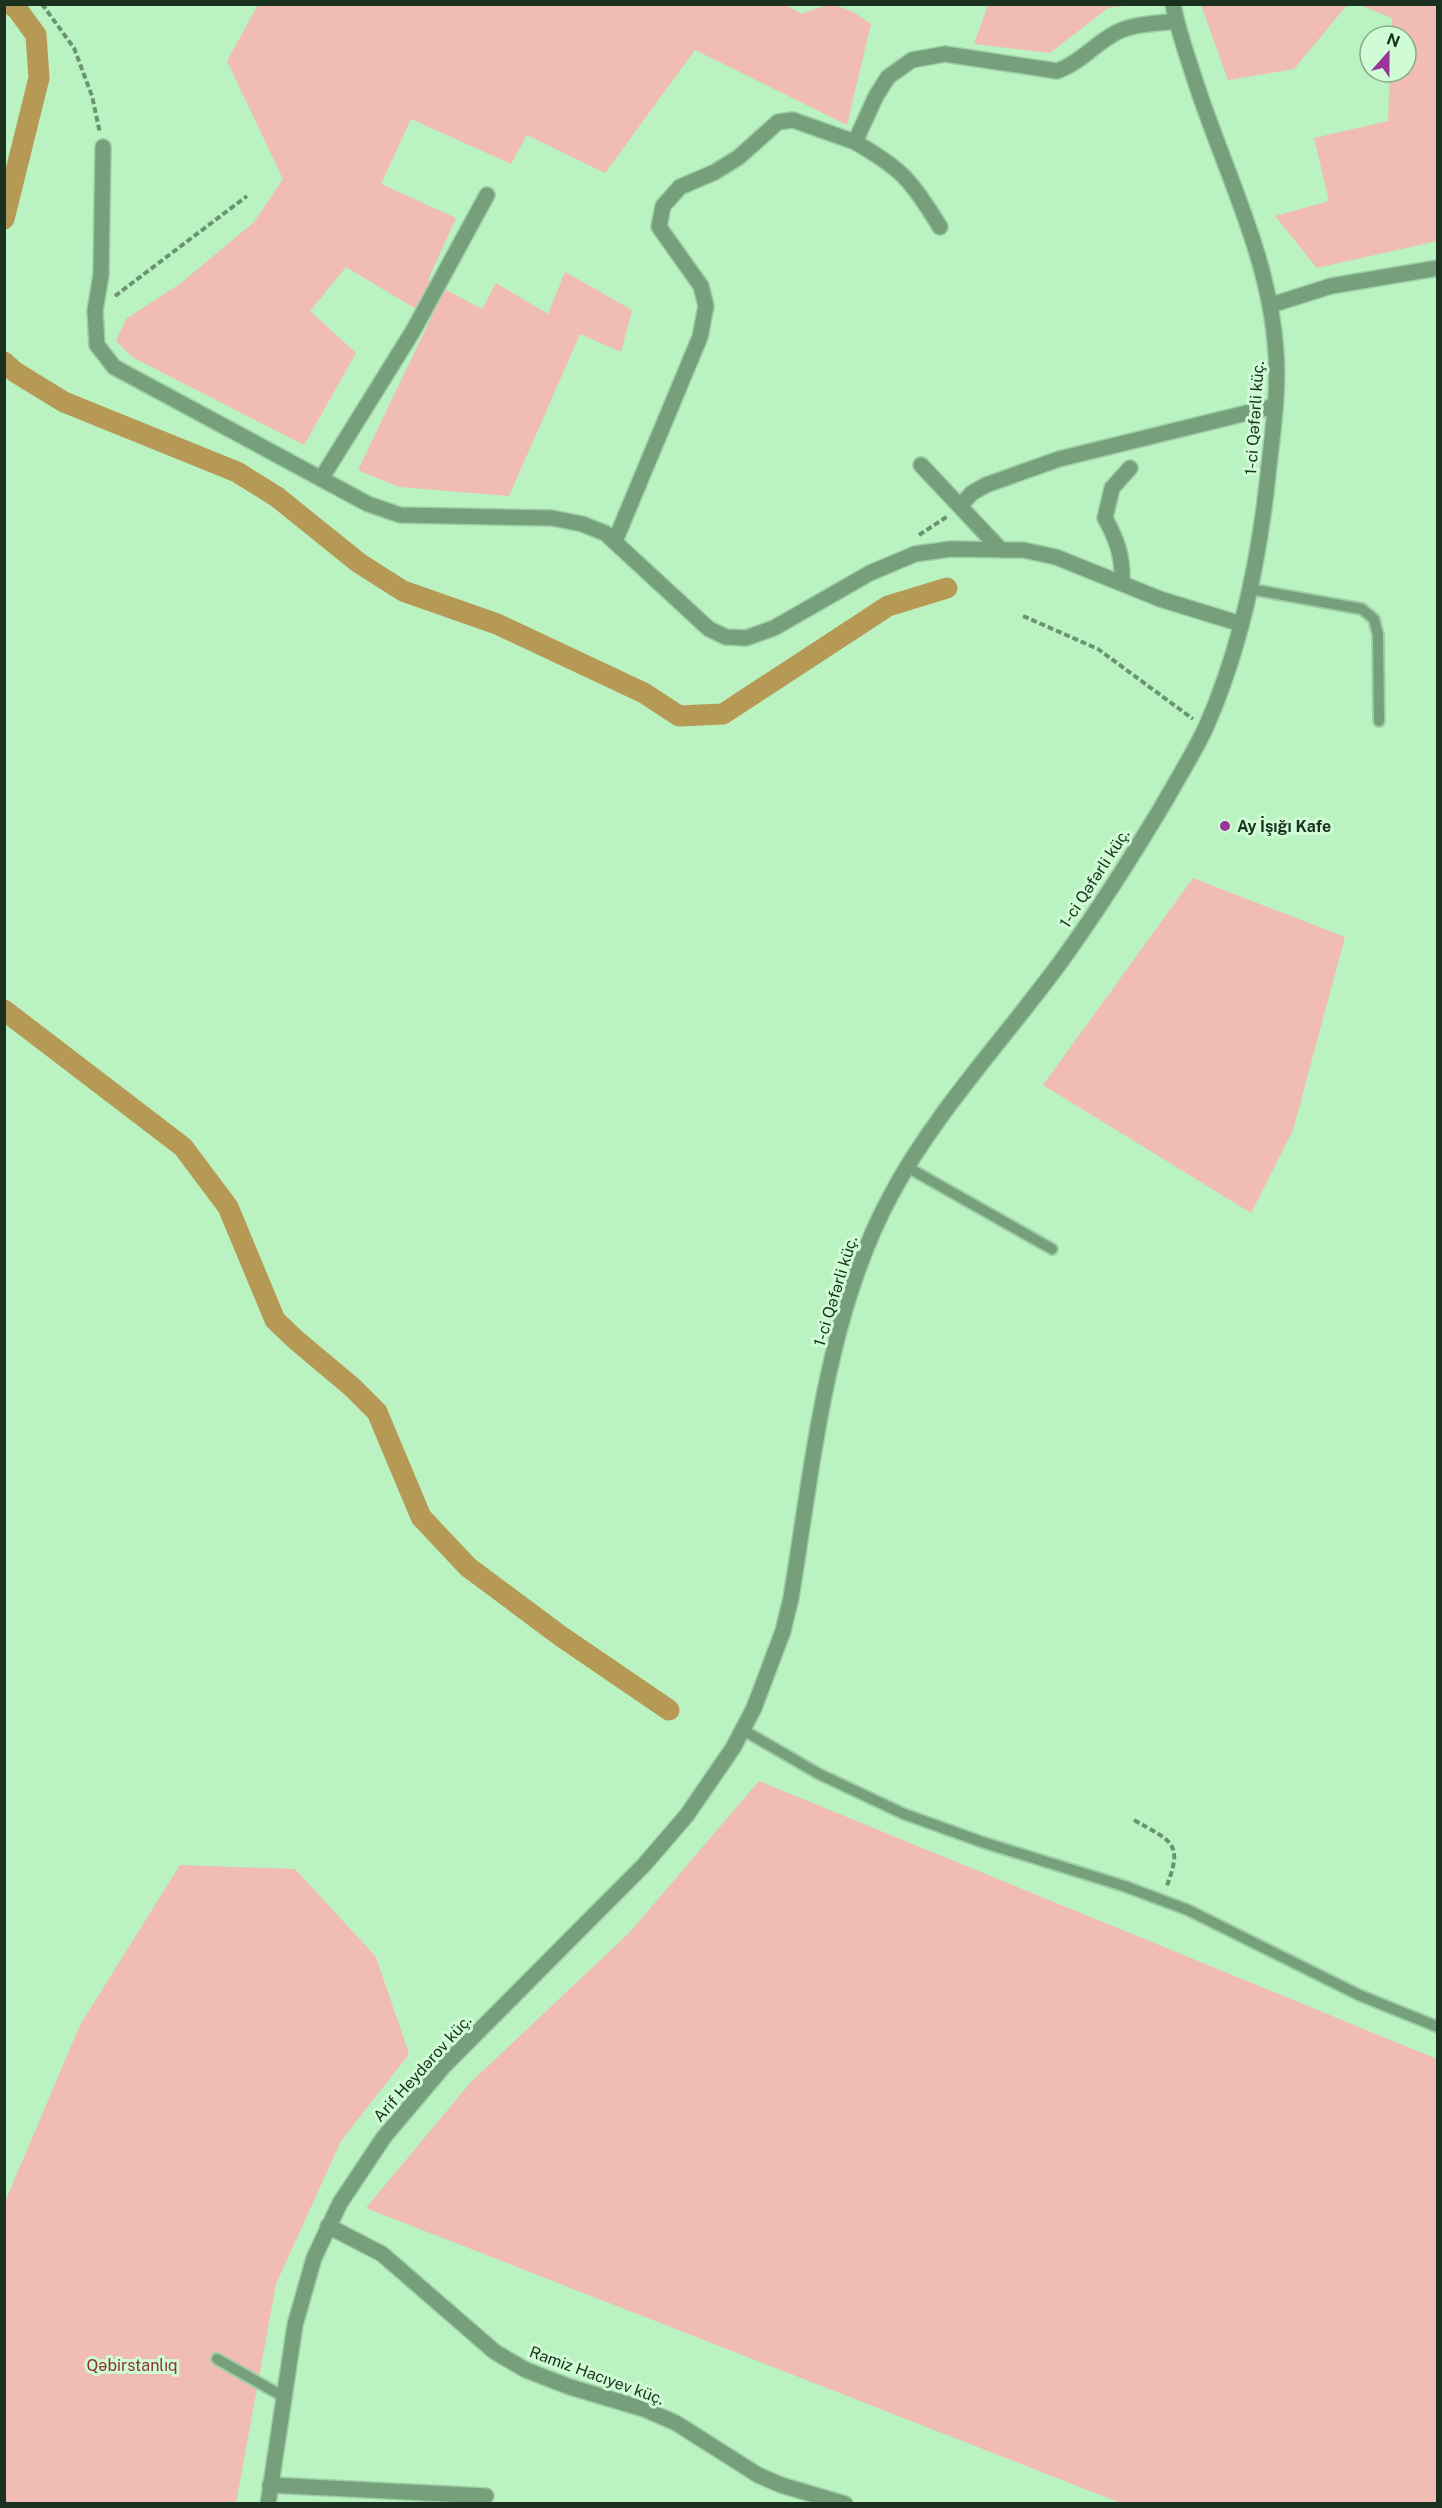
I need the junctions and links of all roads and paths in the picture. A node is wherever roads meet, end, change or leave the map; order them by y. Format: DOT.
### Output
graph roads {
  1 [pos="42,4"];
  2 [pos="1173,4"];
  3 [pos="1176,21"];
  4 [pos="855,142"];
  5 [pos="103,147"];
  6 [pos="487,195"];
  7 [pos="247,196"];
  8 [pos="940,227"];
  9 [pos="1437,268"];
  10 [pos="1271,305"];
  11 [pos="95,310"];
  12 [pos="1275,406"];
  13 [pos="921,465"];
  14 [pos="1130,468"];
  15 [pos="321,479"];
  16 [pos="960,506"];
  17 [pos="615,541"];
  18 [pos="1001,550"];
  19 [pos="1122,582"];
  20 [pos="1250,589"];
  21 [pos="1023,616"];
  22 [pos="1242,624"];
  23 [pos="1379,721"];
  24 [pos="1205,728"];
  25 [pos="907,1167"];
  26 [pos="1052,1249"];
  27 [pos="743,1731"];
  28 [pos="1134,1820"];
  29 [pos="1161,1900"];
  30 [pos="1437,2027"];
  31 [pos="328,2226"];
  32 [pos="217,2359"];
  33 [pos="284,2397"];
  34 [pos="270,2485"];
  35 [pos="486,2496"];
  36 [pos="268,2504"];
  37 [pos="844,2504"];
  1 -- 5 [label="path"];
  2 -- 3 [label="street, 1-ci Qəfərli küç."];
  3 -- 4 [label="street"];
  3 -- 10 [label="street, 1-ci Qəfərli küç."];
  4 -- 8 [label="street"];
  4 -- 17 [label="street"];
  5 -- 11 [label="street"];
  6 -- 15 [label="street"];
  7 -- 11 [label="path"];
  9 -- 10 [label="street"];
  10 -- 12 [label="street, 1-ci Qəfərli küç."];
  11 -- 15 [label="street"];
  12 -- 16 [label="street"];
  12 -- 20 [label="street, 1-ci Qəfərli küç."];
  13 -- 16 [label="street"];
  14 -- 19 [label="street"];
  15 -- 17 [label="street"];
  16 -- 18 [label="street"];
  17 -- 18 [label="street"];
  18 -- 19 [label="street"];
  19 -- 22 [label="street"];
  20 -- 22 [label="street, 1-ci Qəfərli küç."];
  20 -- 23 [label="lane"];
  21 -- 24 [label="path"];
  22 -- 24 [label="street, 1-ci Qəfərli küç."];
  24 -- 25 [label="street, 1-ci Qəfərli küç."];
  25 -- 26 [label="lane"];
  25 -- 27 [label="street, 1-ci Qəfərli küç."];
  27 -- 29 [label="lane"];
  27 -- 31 [label="street, Arif Heydərov küç."];
  28 -- 29 [label="path"];
  29 -- 30 [label="lane"];
  31 -- 33 [label="street, Arif Heydərov küç."];
  31 -- 37 [label="street, Ramiz Hacıyev küç."];
  32 -- 33 [label="lane"];
  33 -- 34 [label="street, Arif Heydərov küç."];
  34 -- 35 [label="street"];
  34 -- 36 [label="street, Arif Heydərov küç."];
}
